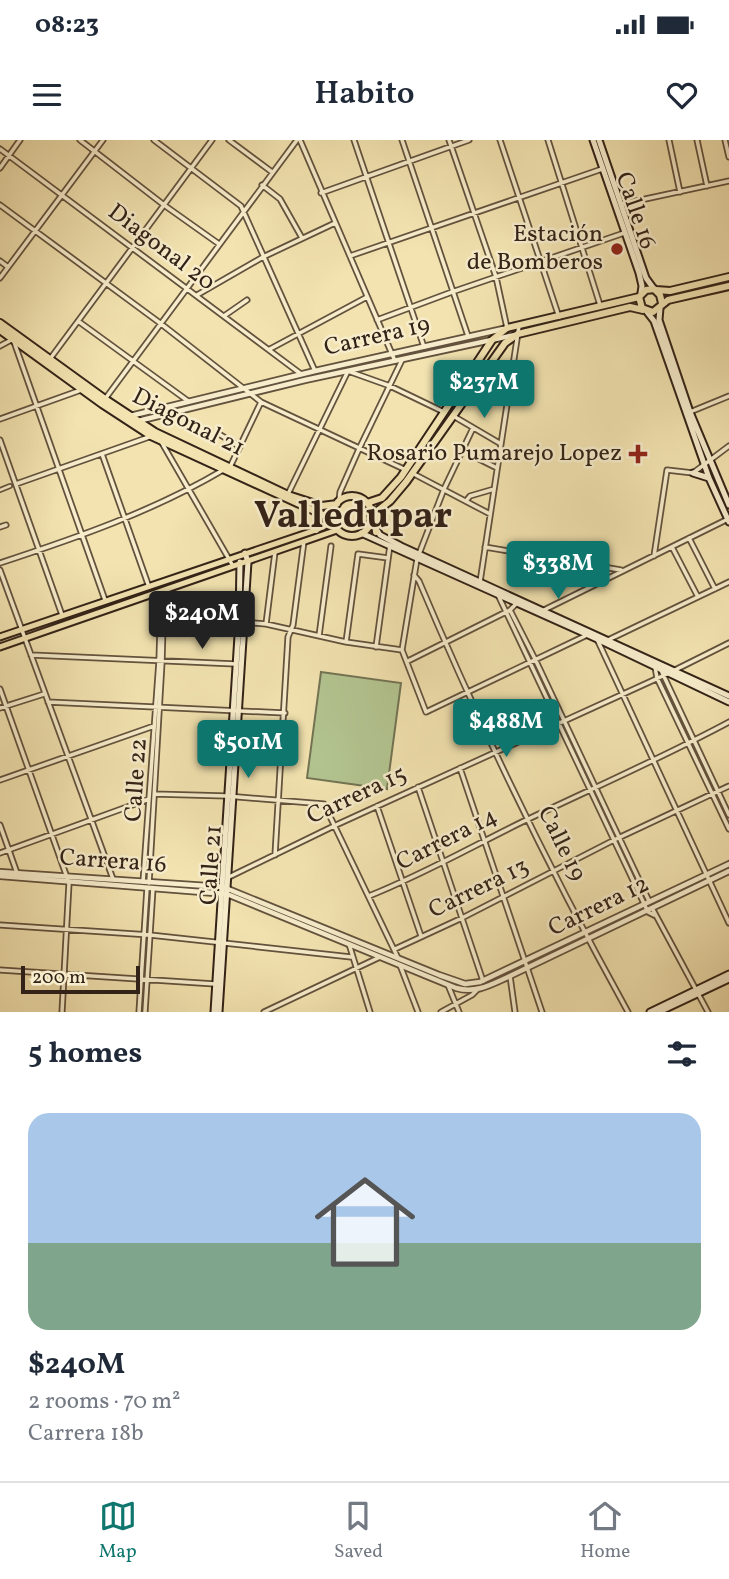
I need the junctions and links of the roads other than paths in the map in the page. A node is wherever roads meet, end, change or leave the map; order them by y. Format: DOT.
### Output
graph roads {
  1 [pos="20,140"];
  2 [pos="80,140"];
  3 [pos="103,140"];
  4 [pos="154,140"];
  5 [pos="212,140"];
  6 [pos="229,140"];
  7 [pos="298,140"];
  8 [pos="355,140"];
  9 [pos="402,140"];
  10 [pos="449,140"];
  11 [pos="469,140"];
  12 [pos="500,140"];
  13 [pos="548,140"];
  14 [pos="593,140"];
  15 [pos="599,140"];
  16 [pos="669,140"];
  17 [pos="696,140"];
  18 [pos="725,140"];
  19 [pos="451,146"];
  20 [pos="0,149"];
  21 [pos="95,151"];
  22 [pos="9,156"];
  23 [pos="729,157"];
  24 [pos="410,161"];
  25 [pos="0,167"];
  26 [pos="191,168"];
  27 [pos="605,168"];
  28 [pos="272,172"];
  29 [pos="367,176"];
  30 [pos="729,181"];
  31 [pos="562,182"];
  32 [pos="262,186"];
  33 [pos="707,186"];
  34 [pos="321,192"];
  35 [pos="680,192"];
  36 [pos="62,195"];
  37 [pos="519,197"];
  38 [pos="620,204"];
  39 [pos="0,205"];
  40 [pos="164,205"];
  41 [pos="243,211"];
  42 [pos="473,212"];
  43 [pos="335,223"];
  44 [pos="432,227"];
  45 [pos="35,232"];
  46 [pos="624,233"];
  47 [pos="302,238"];
  48 [pos="390,242"];
  49 [pos="219,244"];
  50 [pos="582,247"];
  51 [pos="132,248"];
  52 [pos="350,256"];
  53 [pos="263,257"];
  54 [pos="0,261"];
  55 [pos="540,262"];
  56 [pos="8,267"];
  57 [pos="496,277"];
  58 [pos="729,277"];
  59 [pos="0,278"];
  60 [pos="105,284"];
  61 [pos="729,286"];
  62 [pos="186,288"];
  63 [pos="655,290"];
  64 [pos="452,292"];
  65 [pos="195,295"];
  66 [pos="640,295"];
  67 [pos="367,297"];
  68 [pos="247,300"];
  69 [pos="661,305"];
  70 [pos="601,307"];
  71 [pos="412,308"];
  72 [pos="645,311"];
  73 [pos="224,316"];
  74 [pos="559,317"];
  75 [pos="377,320"];
  76 [pos="78,321"];
  77 [pos="0,323"];
  78 [pos="160,323"];
  79 [pos="507,328"];
  80 [pos="0,330"];
  81 [pos="518,330"];
  82 [pos="297,334"];
  83 [pos="468,336"];
  84 [pos="13,339"];
  85 [pos="492,340"];
  86 [pos="0,346"];
  87 [pos="424,346"];
  88 [pos="269,350"];
  89 [pos="392,355"];
  90 [pos="50,359"];
  91 [pos="402,360"];
  92 [pos="395,361"];
  93 [pos="132,362"];
  94 [pos="315,370"];
  95 [pos="348,371"];
  96 [pos="302,374"];
  97 [pos="390,386"];
  98 [pos="243,387"];
  99 [pos="83,390"];
  100 [pos="251,393"];
  101 [pos="729,396"];
  102 [pos="105,400"];
  103 [pos="188,401"];
  104 [pos="261,402"];
  105 [pos="36,406"];
  106 [pos="690,412"];
  107 [pos="446,413"];
  108 [pos="454,416"];
  109 [pos="0,419"];
  110 [pos="130,419"];
  111 [pos="473,428"];
  112 [pos="319,430"];
  113 [pos="153,434"];
  114 [pos="219,434"];
  115 [pos="0,440"];
  116 [pos="501,444"];
  117 [pos="729,446"];
  118 [pos="240,447"];
  119 [pos="169,449"];
  120 [pos="359,449"];
  121 [pos="102,454"];
  122 [pos="479,459"];
  123 [pos="707,463"];
  124 [pos="227,468"];
  125 [pos="497,468"];
  126 [pos="57,470"];
  127 [pos="409,472"];
  128 [pos="693,473"];
  129 [pos="709,478"];
  130 [pos="16,484"];
  131 [pos="10,486"];
  132 [pos="444,489"];
  133 [pos="494,489"];
  134 [pos="0,490"];
  135 [pos="189,490"];
  136 [pos="288,495"];
  137 [pos="466,501"];
  138 [pos="338,502"];
  139 [pos="367,503"];
  140 [pos="729,505"];
  141 [pos="380,510"];
  142 [pos="317,511"];
  143 [pos="490,514"];
  144 [pos="125,517"];
  145 [pos="371,519"];
  146 [pos="333,520"];
  147 [pos="728,521"];
  148 [pos="6,525"];
  149 [pos="0,527"];
  150 [pos="316,530"];
  151 [pos="337,530"];
  152 [pos="376,532"];
  153 [pos="361,533"];
  154 [pos="80,535"];
  155 [pos="689,538"];
  156 [pos="304,541"];
  157 [pos="390,545"];
  158 [pos="331,546"];
  159 [pos="485,547"];
  160 [pos="672,547"];
  161 [pos="39,550"];
  162 [pos="275,552"];
  163 [pos="245,553"];
  164 [pos="238,555"];
  165 [pos="418,556"];
  166 [pos="654,556"];
  167 [pos="388,558"];
  168 [pos="230,559"];
  169 [pos="248,562"];
  170 [pos="0,563"];
  171 [pos="241,564"];
  172 [pos="233,567"];
  173 [pos="0,570"];
  174 [pos="623,571"];
  175 [pos="414,575"];
  176 [pos="480,582"];
  177 [pos="729,582"];
  178 [pos="149,587"];
  179 [pos="715,589"];
  180 [pos="163,590"];
  181 [pos="499,597"];
  182 [pos="698,597"];
  183 [pos="105,600"];
  184 [pos="517,603"];
  185 [pos="544,610"];
  186 [pos="507,611"];
  187 [pos="62,615"];
  188 [pos="164,615"];
  189 [pos="242,620"];
  190 [pos="266,624"];
  191 [pos="22,629"];
  192 [pos="291,629"];
  193 [pos="319,636"];
  194 [pos="0,637"];
  195 [pos="597,637"];
  196 [pos="25,639"];
  197 [pos="346,642"];
  198 [pos="445,642"];
  199 [pos="729,643"];
  200 [pos="376,646"];
  201 [pos="0,648"];
  202 [pos="402,650"];
  203 [pos="30,655"];
  204 [pos="535,659"];
  205 [pos="408,661"];
  206 [pos="529,661"];
  207 [pos="161,662"];
  208 [pos="239,664"];
  209 [pos="660,669"];
  210 [pos="674,670"];
  211 [pos="657,678"];
  212 [pos="0,689"];
  213 [pos="468,690"];
  214 [pos="44,694"];
  215 [pos="622,694"];
  216 [pos="729,696"];
  217 [pos="48,702"];
  218 [pos="729,702"];
  219 [pos="6,706"];
  220 [pos="158,706"];
  221 [pos="0,708"];
  222 [pos="236,711"];
  223 [pos="285,713"];
  224 [pos="561,721"];
  225 [pos="729,722"];
  226 [pos="154,726"];
  227 [pos="692,742"];
  228 [pos="495,751"];
  229 [pos="68,757"];
  230 [pos="652,759"];
  231 [pos="460,768"];
  232 [pos="29,770"];
  233 [pos="0,780"];
  234 [pos="729,786"];
  235 [pos="418,787"];
  236 [pos="592,788"];
  237 [pos="717,792"];
  238 [pos="154,794"];
  239 [pos="710,794"];
  240 [pos="231,796"];
  241 [pos="149,799"];
  242 [pos="279,800"];
  243 [pos="377,806"];
  244 [pos="676,810"];
  245 [pos="729,815"];
  246 [pos="529,819"];
  247 [pos="92,821"];
  248 [pos="0,825"];
  249 [pos="336,825"];
  250 [pos="729,829"];
  251 [pos="51,835"];
  252 [pos="616,839"];
  253 [pos="485,840"];
  254 [pos="9,849"];
  255 [pos="0,853"];
  256 [pos="275,855"];
  257 [pos="444,863"];
  258 [pos="729,864"];
  259 [pos="554,871"];
  260 [pos="729,871"];
  261 [pos="17,873"];
  262 [pos="0,874"];
  263 [pos="67,876"];
  264 [pos="229,877"];
  265 [pos="708,878"];
  266 [pos="114,881"];
  267 [pos="69,883"];
  268 [pos="403,883"];
  269 [pos="148,884"];
  270 [pos="225,890"];
  271 [pos="369,896"];
  272 [pos="503,898"];
  273 [pos="647,903"];
  274 [pos="652,912"];
  275 [pos="462,918"];
  276 [pos="729,923"];
  277 [pos="0,925"];
  278 [pos="66,929"];
  279 [pos="147,935"];
  280 [pos="421,936"];
  281 [pos="586,936"];
  282 [pos="221,942"];
  283 [pos="349,942"];
  284 [pos="395,949"];
  285 [pos="382,956"];
  286 [pos="351,957"];
  287 [pos="397,957"];
  288 [pos="399,963"];
  289 [pos="527,964"];
  290 [pos="358,969"];
  291 [pos="0,970"];
  292 [pos="63,974"];
  293 [pos="510,976"];
  294 [pos="729,977"];
  295 [pos="144,980"];
  296 [pos="483,981"];
  297 [pos="218,984"];
  298 [pos="447,984"];
  299 [pos="477,990"];
  300 [pos="696,992"];
  301 [pos="456,1004"];
  302 [pos="62,1012"];
  303 [pos="139,1012"];
  304 [pos="145,1012"];
  305 [pos="217,1012"];
  306 [pos="264,1012"];
  307 [pos="370,1012"];
  308 [pos="418,1012"];
  309 [pos="441,1012"];
  310 [pos="459,1012"];
  311 [pos="515,1012"];
  312 [pos="542,1012"];
  313 [pos="628,1012"];
  314 [pos="650,1012"];
  315 [pos="659,1012"];
  316 [pos="708,1012"];
  1 -- 22 [label="street"];
  2 -- 21 [label="street"];
  3 -- 21 [label="street"];
  4 -- 26 [label="street"];
  5 -- 26 [label="street"];
  6 -- 28 [label="street"];
  7 -- 28 [label="street"];
  7 -- 34 [label="street"];
  8 -- 29 [label="street"];
  9 -- 24 [label="street"];
  10 -- 19 [label="street"];
  11 -- 19 [label="street"];
  12 -- 37 [label="street"];
  13 -- 31 [label="street"];
  14 -- 27 [label="main road, Calle 16"];
  15 -- 27 [label="main road, Calle 16"];
  16 -- 35 [label="street"];
  17 -- 33 [label="street"];
  18 -- 23 [label="street"];
  19 -- 24 [label="street"];
  19 -- 42 [label="street"];
  20 -- 22 [label="street, Diagonal 20"];
  21 -- 36 [label="street"];
  21 -- 40 [label="street"];
  22 -- 25 [label="street"];
  22 -- 36 [label="street, Diagonal 20"];
  24 -- 29 [label="street"];
  24 -- 44 [label="street"];
  26 -- 40 [label="street"];
  26 -- 41 [label="street"];
  27 -- 31 [label="street"];
  27 -- 38 [label="main road, Calle 16"];
  27 -- 46 [label="main road, Calle 16"];
  28 -- 32 [label="street"];
  29 -- 34 [label="street"];
  29 -- 48 [label="street"];
  30 -- 33 [label="street"];
  31 -- 37 [label="street"];
  31 -- 50 [label="street"];
  32 -- 41 [label="street"];
  32 -- 47 [label="street"];
  33 -- 35 [label="street"];
  34 -- 43 [label="street"];
  35 -- 38 [label="street"];
  36 -- 45 [label="street"];
  36 -- 51 [label="street, Diagonal 20"];
  37 -- 42 [label="street"];
  37 -- 55 [label="street"];
  38 -- 63 [label="main road, Calle 16"];
  39 -- 45 [label="street"];
  40 -- 49 [label="street"];
  40 -- 51 [label="street"];
  41 -- 49 [label="street"];
  41 -- 53 [label="street"];
  42 -- 44 [label="street"];
  42 -- 57 [label="street"];
  43 -- 47 [label="street"];
  43 -- 52 [label="street"];
  44 -- 48 [label="street"];
  44 -- 64 [label="street"];
  45 -- 56 [label="street"];
  45 -- 60 [label="street"];
  46 -- 50 [label="street"];
  46 -- 66 [label="main road, Calle 16"];
  47 -- 53 [label="street"];
  48 -- 52 [label="street"];
  48 -- 71 [label="street"];
  49 -- 62 [label="street"];
  50 -- 55 [label="street"];
  50 -- 70 [label="street"];
  51 -- 60 [label="street"];
  51 -- 62 [label="street, Diagonal 20"];
  52 -- 67 [label="street"];
  53 -- 65 [label="street"];
  53 -- 82 [label="street"];
  54 -- 56 [label="street"];
  55 -- 57 [label="street"];
  55 -- 74 [label="street"];
  56 -- 59 [label="street"];
  57 -- 64 [label="street"];
  57 -- 79 [label="street"];
  58 -- 63 [label="highway"];
  60 -- 76 [label="street"];
  60 -- 78 [label="street"];
  61 -- 69 [label="highway"];
  62 -- 65 [label="street, Diagonal 20"];
  62 -- 78 [label="street"];
  63 -- 66 [label="highway"];
  63 -- 69 [label="highway"];
  64 -- 71 [label="street"];
  64 -- 83 [label="street"];
  65 -- 73 [label="street, Diagonal 20"];
  66 -- 70 [label="highway, Carrera 19"];
  66 -- 72 [label="highway"];
  67 -- 75 [label="street"];
  67 -- 82 [label="street"];
  68 -- 73 [label="street"];
  69 -- 72 [label="highway"];
  69 -- 106 [label="main road"];
  70 -- 74 [label="highway, Carrera 19"];
  71 -- 75 [label="street"];
  71 -- 87 [label="street"];
  72 -- 81 [label="highway, Carrera 19"];
  72 -- 123 [label="main road"];
  73 -- 88 [label="street, Diagonal 20"];
  74 -- 81 [label="highway, Carrera 19"];
  75 -- 89 [label="street"];
  76 -- 90 [label="street"];
  76 -- 93 [label="street"];
  77 -- 90 [label="highway, Diagonal 21"];
  78 -- 93 [label="street"];
  78 -- 98 [label="street"];
  79 -- 81 [label="highway, Carrera 19"];
  79 -- 83 [label="street, Carrera 19"];
  79 -- 85 [label="highway"];
  80 -- 84 [label="highway, Diagonal 21"];
  81 -- 85 [label="street, Carrera 19"];
  81 -- 108 [label="highway"];
  81 -- 116 [label="street"];
  82 -- 88 [label="street"];
  82 -- 94 [label="street"];
  83 -- 87 [label="street, Carrera 19"];
  84 -- 86 [label="street"];
  84 -- 99 [label="highway, Diagonal 21"];
  84 -- 105 [label="street"];
  85 -- 91 [label="street, Carrera 19"];
  85 -- 107 [label="highway"];
  87 -- 89 [label="street, Carrera 19"];
  88 -- 96 [label="street, Diagonal 20"];
  89 -- 92 [label="street"];
  89 -- 94 [label="street, Carrera 19"];
  90 -- 102 [label="highway, Diagonal 21"];
  91 -- 92 [label="street, Carrera 19"];
  91 -- 97 [label="street"];
  92 -- 95 [label="street, Carrera 19"];
  93 -- 102 [label="street"];
  93 -- 103 [label="street"];
  94 -- 96 [label="street, Carrera 19"];
  95 -- 97 [label="street"];
  95 -- 100 [label="street, Carrera 19"];
  95 -- 112 [label="street"];
  96 -- 98 [label="street, Carrera 19"];
  97 -- 107 [label="street"];
  97 -- 120 [label="street"];
  98 -- 100 [label="street"];
  98 -- 103 [label="street, Carrera 19"];
  99 -- 105 [label="street"];
  99 -- 110 [label="highway, Diagonal 21"];
  100 -- 104 [label="street"];
  100 -- 110 [label="street, Carrera 19"];
  101 -- 106 [label="street"];
  102 -- 110 [label="highway, Diagonal 21"];
  103 -- 110 [label="street, Carrera 19"];
  104 -- 112 [label="street"];
  104 -- 118 [label="street"];
  105 -- 109 [label="street"];
  105 -- 126 [label="street"];
  106 -- 123 [label="main road"];
  107 -- 127 [label="highway"];
  108 -- 111 [label="street"];
  108 -- 127 [label="highway"];
  110 -- 113 [label="highway, Diagonal 21"];
  111 -- 116 [label="street"];
  111 -- 132 [label="street"];
  112 -- 120 [label="street"];
  112 -- 136 [label="street"];
  113 -- 119 [label="highway, Diagonal 21"];
  113 -- 121 [label="street"];
  113 -- 124 [label="highway, Diagonal 21"];
  114 -- 118 [label="street"];
  115 -- 130 [label="street"];
  116 -- 125 [label="street"];
  117 -- 123 [label="street"];
  118 -- 124 [label="street"];
  119 -- 124 [label="highway, Diagonal 21"];
  119 -- 135 [label="street"];
  120 -- 127 [label="street"];
  120 -- 138 [label="street"];
  121 -- 126 [label="street"];
  121 -- 144 [label="street"];
  122 -- 125 [label="street"];
  123 -- 128 [label="street"];
  123 -- 129 [label="main road"];
  123 -- 140 [label="main road"];
  124 -- 135 [label="street"];
  124 -- 136 [label="highway, Diagonal 21"];
  124 -- 142 [label="highway, Diagonal 21"];
  125 -- 133 [label="street"];
  126 -- 130 [label="street"];
  126 -- 154 [label="street"];
  127 -- 132 [label="street"];
  127 -- 139 [label="highway"];
  127 -- 141 [label="highway"];
  128 -- 129 [label="main road"];
  128 -- 166 [label="street"];
  129 -- 147 [label="main road"];
  130 -- 161 [label="street"];
  131 -- 134 [label="street"];
  132 -- 137 [label="street"];
  132 -- 165 [label="street"];
  133 -- 137 [label="street"];
  133 -- 143 [label="street"];
  135 -- 144 [label="street"];
  135 -- 168 [label="street"];
  136 -- 138 [label="highway, Diagonal 21"];
  137 -- 143 [label="street"];
  138 -- 139 [label="highway"];
  138 -- 146 [label="highway"];
  139 -- 145 [label="highway"];
  141 -- 145 [label="highway"];
  141 -- 152 [label="highway"];
  142 -- 146 [label="highway, Diagonal 21"];
  142 -- 150 [label="highway"];
  143 -- 159 [label="street"];
  144 -- 154 [label="street"];
  144 -- 178 [label="street"];
  145 -- 152 [label="main road"];
  145 -- 153 [label="highway"];
  146 -- 150 [label="main road"];
  146 -- 151 [label="highway"];
  147 -- 155 [label="street"];
  148 -- 149 [label="street"];
  150 -- 163 [label="main road"];
  151 -- 153 [label="highway"];
  151 -- 156 [label="main road"];
  152 -- 165 [label="main road"];
  153 -- 157 [label="main road"];
  154 -- 161 [label="street"];
  154 -- 183 [label="street"];
  155 -- 160 [label="street"];
  155 -- 179 [label="street"];
  156 -- 162 [label="main road"];
  156 -- 192 [label="street"];
  157 -- 165 [label="main road"];
  157 -- 167 [label="street"];
  158 -- 193 [label="street"];
  159 -- 174 [label="street"];
  159 -- 176 [label="street"];
  160 -- 166 [label="street"];
  160 -- 182 [label="street"];
  161 -- 170 [label="street"];
  161 -- 187 [label="street"];
  162 -- 169 [label="main road"];
  162 -- 190 [label="street"];
  163 -- 164 [label="main road"];
  163 -- 169 [label="main road, Calle 21"];
  164 -- 168 [label="main road"];
  164 -- 171 [label="main road, Calle 21"];
  165 -- 175 [label="street"];
  165 -- 176 [label="main road"];
  165 -- 181 [label="main road"];
  166 -- 174 [label="street"];
  167 -- 197 [label="street"];
  167 -- 200 [label="street"];
  168 -- 172 [label="street"];
  168 -- 178 [label="main road"];
  169 -- 171 [label="main road"];
  169 -- 189 [label="main road, Calle 21"];
  171 -- 172 [label="main road"];
  171 -- 189 [label="main road, Calle 21"];
  172 -- 180 [label="main road"];
  173 -- 191 [label="street"];
  174 -- 185 [label="street"];
  175 -- 198 [label="street, Calle 19"];
  175 -- 202 [label="street"];
  176 -- 185 [label="main road"];
  177 -- 179 [label="street"];
  178 -- 183 [label="main road"];
  179 -- 182 [label="street"];
  180 -- 188 [label="street, Calle 22"];
  180 -- 196 [label="main road"];
  180 -- 207 [label="street, Calle 22"];
  181 -- 184 [label="main road"];
  181 -- 186 [label="street"];
  182 -- 195 [label="street"];
  183 -- 187 [label="main road"];
  184 -- 186 [label="street"];
  184 -- 195 [label="main road"];
  185 -- 195 [label="main road"];
  186 -- 198 [label="street"];
  186 -- 204 [label="street"];
  186 -- 206 [label="street"];
  187 -- 191 [label="main road"];
  188 -- 189 [label="street"];
  188 -- 207 [label="street, Calle 22"];
  189 -- 190 [label="street"];
  189 -- 208 [label="main road, Calle 21"];
  190 -- 192 [label="street"];
  191 -- 194 [label="main road"];
  191 -- 196 [label="street"];
  192 -- 193 [label="street"];
  192 -- 223 [label="street"];
  193 -- 197 [label="street"];
  195 -- 204 [label="street"];
  195 -- 209 [label="main road"];
  195 -- 215 [label="street"];
  196 -- 201 [label="main road"];
  196 -- 203 [label="street"];
  197 -- 200 [label="street"];
  198 -- 205 [label="street"];
  198 -- 213 [label="street, Calle 19"];
  199 -- 210 [label="street, Carrera 15"];
  200 -- 202 [label="street"];
  202 -- 205 [label="street"];
  203 -- 207 [label="street"];
  203 -- 214 [label="street"];
  204 -- 206 [label="street"];
  204 -- 224 [label="street"];
  205 -- 213 [label="street"];
  206 -- 213 [label="street"];
  206 -- 224 [label="street"];
  207 -- 208 [label="street"];
  207 -- 220 [label="street, Calle 22"];
  208 -- 222 [label="main road, Calle 21"];
  209 -- 210 [label="main road"];
  209 -- 210 [label="street, Carrera 15"];
  209 -- 211 [label="street"];
  209 -- 211 [label="street, Carrera 15"];
  209 -- 218 [label="main road"];
  209 -- 227 [label="street"];
  210 -- 216 [label="main road"];
  211 -- 215 [label="street, Carrera 15"];
  211 -- 227 [label="street"];
  212 -- 219 [label="street"];
  213 -- 228 [label="street, Calle 19"];
  214 -- 217 [label="street"];
  214 -- 219 [label="street"];
  215 -- 224 [label="street, Carrera 15"];
  215 -- 230 [label="street"];
  217 -- 220 [label="street"];
  217 -- 229 [label="street"];
  219 -- 221 [label="street"];
  219 -- 232 [label="street"];
  220 -- 222 [label="street"];
  220 -- 226 [label="street, Calle 22"];
  220 -- 238 [label="street, Calle 22"];
  222 -- 223 [label="street"];
  222 -- 240 [label="main road, Calle 21"];
  223 -- 242 [label="street"];
  224 -- 228 [label="street, Carrera 15"];
  224 -- 236 [label="street"];
  225 -- 227 [label="street, Carrera 14"];
  226 -- 229 [label="street"];
  226 -- 241 [label="street, Calle 22"];
  227 -- 230 [label="street, Carrera 14"];
  227 -- 237 [label="street"];
  227 -- 239 [label="street"];
  228 -- 231 [label="street, Carrera 15"];
  228 -- 246 [label="street, Calle 19"];
  229 -- 232 [label="street"];
  229 -- 247 [label="street"];
  230 -- 236 [label="street, Carrera 14"];
  230 -- 244 [label="street"];
  231 -- 235 [label="street, Carrera 15"];
  231 -- 253 [label="street"];
  232 -- 233 [label="street"];
  232 -- 251 [label="street"];
  234 -- 237 [label="street, Carrera 13"];
  235 -- 243 [label="street, Carrera 15"];
  235 -- 257 [label="street"];
  236 -- 246 [label="street, Carrera 14"];
  236 -- 252 [label="street"];
  237 -- 239 [label="street, Carrera 13"];
  237 -- 245 [label="street"];
  238 -- 240 [label="street"];
  238 -- 269 [label="street, Calle 22"];
  239 -- 244 [label="street, Carrera 13"];
  239 -- 250 [label="street"];
  240 -- 242 [label="street"];
  240 -- 264 [label="main road, Calle 21"];
  240 -- 270 [label="main road, Calle 21"];
  241 -- 247 [label="street"];
  241 -- 269 [label="street, Calle 22"];
  242 -- 249 [label="street"];
  242 -- 256 [label="street"];
  243 -- 249 [label="street, Carrera 15"];
  243 -- 268 [label="street"];
  244 -- 252 [label="street, Carrera 13"];
  244 -- 265 [label="street"];
  246 -- 253 [label="street, Carrera 14"];
  246 -- 259 [label="street, Calle 19"];
  247 -- 251 [label="street"];
  247 -- 266 [label="street"];
  248 -- 254 [label="street"];
  249 -- 256 [label="street, Carrera 15"];
  249 -- 271 [label="street"];
  251 -- 254 [label="street"];
  251 -- 263 [label="street"];
  252 -- 259 [label="street, Carrera 13"];
  252 -- 273 [label="street"];
  253 -- 257 [label="street, Carrera 14"];
  253 -- 272 [label="street"];
  254 -- 255 [label="street"];
  254 -- 261 [label="street"];
  256 -- 264 [label="street, Carrera 15"];
  257 -- 268 [label="street, Carrera 14"];
  257 -- 275 [label="street"];
  258 -- 265 [label="street, Carrera 12"];
  259 -- 272 [label="street, Carrera 13"];
  259 -- 281 [label="street, Calle 19"];
  260 -- 265 [label="street, Carrera 12"];
  261 -- 262 [label="street, Carrera 16"];
  261 -- 263 [label="street, Carrera 16"];
  262 -- 267 [label="street, Carrera 16"];
  263 -- 266 [label="street, Carrera 16"];
  263 -- 267 [label="street"];
  264 -- 270 [label="main road, Calle 21"];
  265 -- 273 [label="street, Carrera 12"];
  265 -- 274 [label="street, Carrera 12"];
  265 -- 276 [label="street"];
  266 -- 269 [label="street, Carrera 16"];
  267 -- 269 [label="street, Carrera 16"];
  267 -- 278 [label="street"];
  268 -- 271 [label="street, Carrera 14"];
  268 -- 280 [label="street"];
  269 -- 270 [label="street, Carrera 16"];
  269 -- 279 [label="street, Calle 22"];
  270 -- 282 [label="main road, Calle 21"];
  270 -- 283 [label="street"];
  270 -- 287 [label="street"];
  271 -- 284 [label="street"];
  272 -- 275 [label="street, Carrera 13"];
  272 -- 289 [label="street"];
  273 -- 274 [label="street"];
  273 -- 281 [label="street, Carrera 12"];
  274 -- 281 [label="street, Carrera 12"];
  274 -- 300 [label="street"];
  275 -- 280 [label="street, Carrera 13"];
  275 -- 296 [label="street"];
  277 -- 278 [label="street"];
  278 -- 279 [label="street"];
  278 -- 292 [label="street"];
  279 -- 282 [label="street"];
  279 -- 295 [label="street, Calle 22"];
  280 -- 284 [label="street, Carrera 13"];
  281 -- 289 [label="street, Carrera 12"];
  281 -- 313 [label="street, Calle 19"];
  282 -- 286 [label="street"];
  282 -- 297 [label="main road, Calle 21"];
  283 -- 285 [label="street"];
  283 -- 286 [label="street"];
  284 -- 287 [label="street"];
  285 -- 288 [label="street"];
  285 -- 290 [label="street"];
  286 -- 290 [label="street"];
  287 -- 288 [label="street"];
  287 -- 296 [label="street"];
  288 -- 298 [label="street"];
  288 -- 308 [label="street"];
  289 -- 293 [label="street, Carrera 12"];
  289 -- 296 [label="street, Carrera 12"];
  289 -- 312 [label="street"];
  290 -- 306 [label="street"];
  290 -- 307 [label="street"];
  291 -- 292 [label="street"];
  292 -- 295 [label="street"];
  292 -- 302 [label="street"];
  293 -- 299 [label="street, Carrera 12"];
  293 -- 311 [label="street"];
  294 -- 300 [label="main road"];
  295 -- 297 [label="street"];
  295 -- 303 [label="street, Calle 22"];
  295 -- 304 [label="street, Calle 22"];
  297 -- 305 [label="main road, Calle 21"];
  298 -- 299 [label="street"];
  298 -- 301 [label="street"];
  299 -- 301 [label="street"];
  300 -- 314 [label="main road"];
  300 -- 315 [label="main road"];
  300 -- 316 [label="street"];
  301 -- 309 [label="street"];
  301 -- 310 [label="street"];
}
